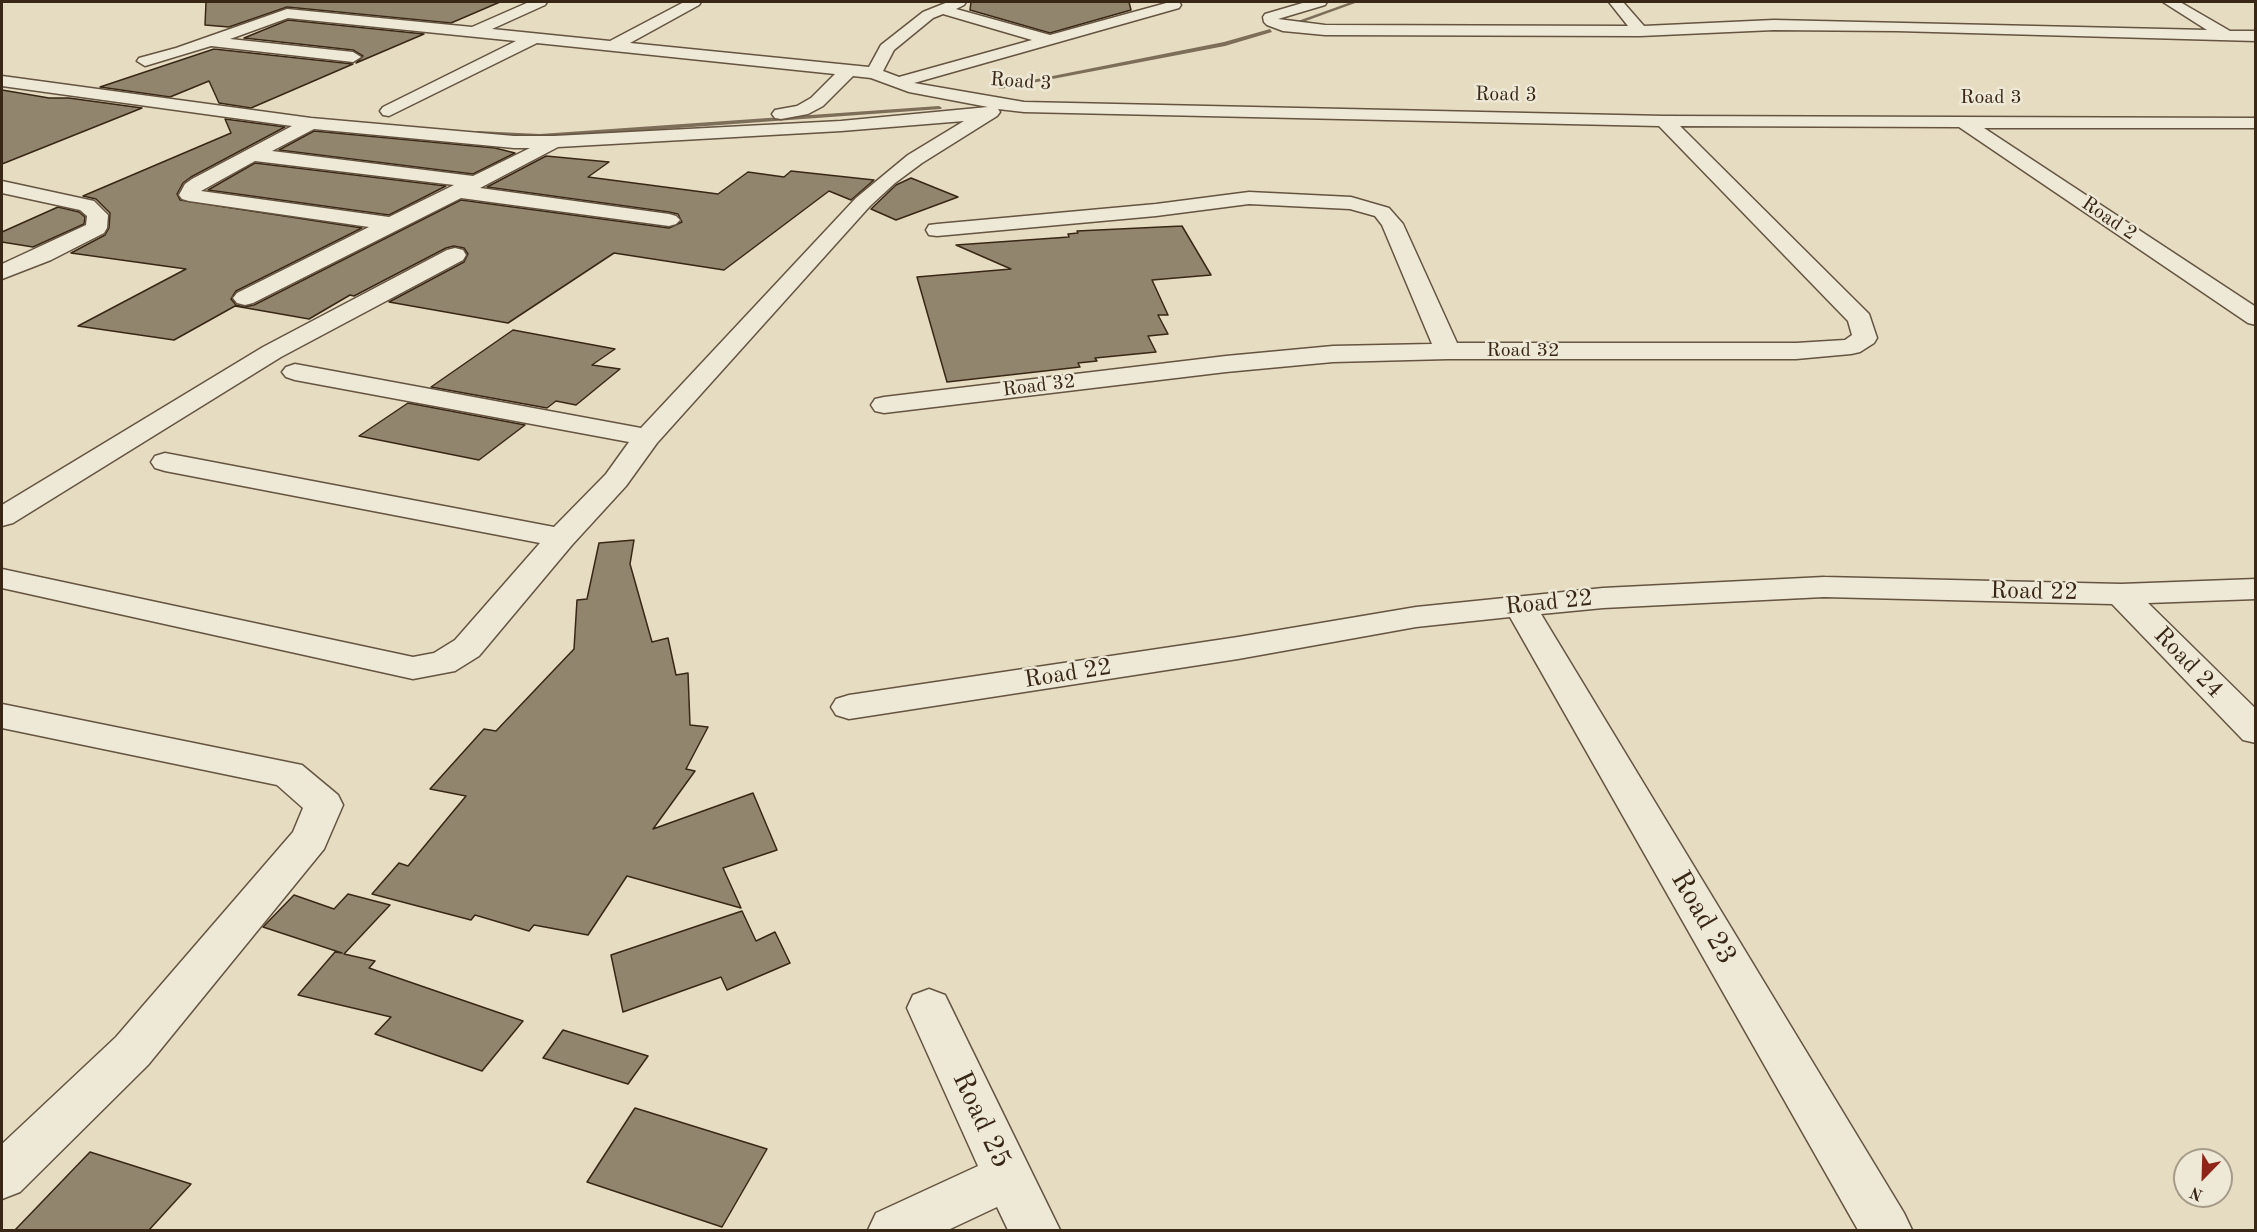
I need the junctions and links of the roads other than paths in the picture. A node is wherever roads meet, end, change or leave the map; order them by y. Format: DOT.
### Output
graph roads {
  1 [pos="317,2"];
  2 [pos="540,2"];
  3 [pos="694,2"];
  4 [pos="959,2"];
  5 [pos="1320,2"];
  6 [pos="1616,2"];
  7 [pos="2170,2"];
  8 [pos="1174,5"];
  9 [pos="941,9"];
  10 [pos="287,13"];
  11 [pos="1882,14"];
  12 [pos="1897,26"];
  13 [pos="1640,31"];
  14 [pos="471,33"];
  15 [pos="2226,35"];
  16 [pos="2256,36"];
  17 [pos="531,40"];
  18 [pos="1050,40"];
  19 [pos="207,42"];
  20 [pos="611,48"];
  21 [pos="353,57"];
  22 [pos="145,61"];
  23 [pos="848,71"];
  24 [pos="874,73"];
  25 [pos="2,81"];
  26 [pos="899,82"];
  27 [pos="1024,107"];
  28 [pos="389,111"];
  29 [pos="991,112"];
  30 [pos="781,114"];
  31 [pos="1962,120"];
  32 [pos="1664,121"];
  33 [pos="1993,121"];
  34 [pos="311,123"];
  35 [pos="2256,123"];
  36 [pos="554,142"];
  37 [pos="255,155"];
  38 [pos="467,186"];
  39 [pos="2,187"];
  40 [pos="669,220"];
  41 [pos="391,224"];
  42 [pos="937,230"];
  43 [pos="455,255"];
  44 [pos="2,273"];
  45 [pos="2256,294"];
  46 [pos="245,298"];
  47 [pos="2256,318"];
  48 [pos="1448,351"];
  49 [pos="295,372"];
  50 [pos="884,405"];
  51 [pos="647,437"];
  52 [pos="165,462"];
  53 [pos="2,517"];
  54 [pos="561,538"];
  55 [pos="2,579"];
  56 [pos="2256,589"];
  57 [pos="2121,594"];
  58 [pos="1520,606"];
  59 [pos="849,707"];
  60 [pos="2,716"];
  61 [pos="2256,731"];
  62 [pos="929,1008"];
  63 [pos="2,1176"];
  64 [pos="1007,1177"];
  65 [pos="894,1230"];
  66 [pos="1034,1230"];
  67 [pos="1886,1230"];
  1 -- 10 [label="street"];
  2 -- 14 [label="street"];
  3 -- 20 [label="street"];
  4 -- 9 [label="street"];
  5 -- 13 [label="street"];
  6 -- 13 [label="street"];
  7 -- 15 [label="street"];
  8 -- 18 [label="street"];
  9 -- 18 [label="street"];
  9 -- 24 [label="street"];
  10 -- 14 [label="street, Road 3"];
  10 -- 19 [label="street"];
  11 -- 12 [label="street"];
  12 -- 13 [label="street"];
  12 -- 15 [label="street"];
  14 -- 17 [label="street, Road 3"];
  15 -- 16 [label="street"];
  17 -- 20 [label="street, Road 3"];
  17 -- 28 [label="street"];
  18 -- 26 [label="street"];
  19 -- 21 [label="street"];
  19 -- 22 [label="street"];
  20 -- 23 [label="street, Road 3"];
  23 -- 24 [label="street, Road 3"];
  23 -- 30 [label="street"];
  24 -- 26 [label="street, Road 3"];
  25 -- 34 [label="street"];
  26 -- 27 [label="street, Road 3"];
  27 -- 29 [label="street"];
  27 -- 32 [label="street, Road 3"];
  29 -- 36 [label="street"];
  29 -- 51 [label="street"];
  31 -- 32 [label="street, Road 3"];
  31 -- 33 [label="street, Road 3"];
  31 -- 47 [label="street, Road 2"];
  32 -- 48 [label="street, Road 32"];
  33 -- 35 [label="street, Road 3"];
  33 -- 45 [label="street, Road 2"];
  34 -- 36 [label="street"];
  34 -- 37 [label="street"];
  36 -- 38 [label="street"];
  37 -- 38 [label="street"];
  37 -- 41 [label="street"];
  38 -- 40 [label="street"];
  38 -- 41 [label="street"];
  39 -- 44 [label="street"];
  41 -- 46 [label="street"];
  42 -- 48 [label="street"];
  43 -- 53 [label="street"];
  48 -- 50 [label="street, Road 32"];
  49 -- 51 [label="street"];
  51 -- 54 [label="street"];
  52 -- 54 [label="street"];
  54 -- 55 [label="street"];
  56 -- 57 [label="street, Road 22"];
  57 -- 58 [label="street, Road 22"];
  57 -- 61 [label="street, Road 24"];
  58 -- 59 [label="street, Road 22"];
  58 -- 67 [label="street, Road 23"];
  60 -- 63 [label="street"];
  62 -- 64 [label="street, Road 25"];
  64 -- 65 [label="street"];
  64 -- 66 [label="street, Road 25"];
}
